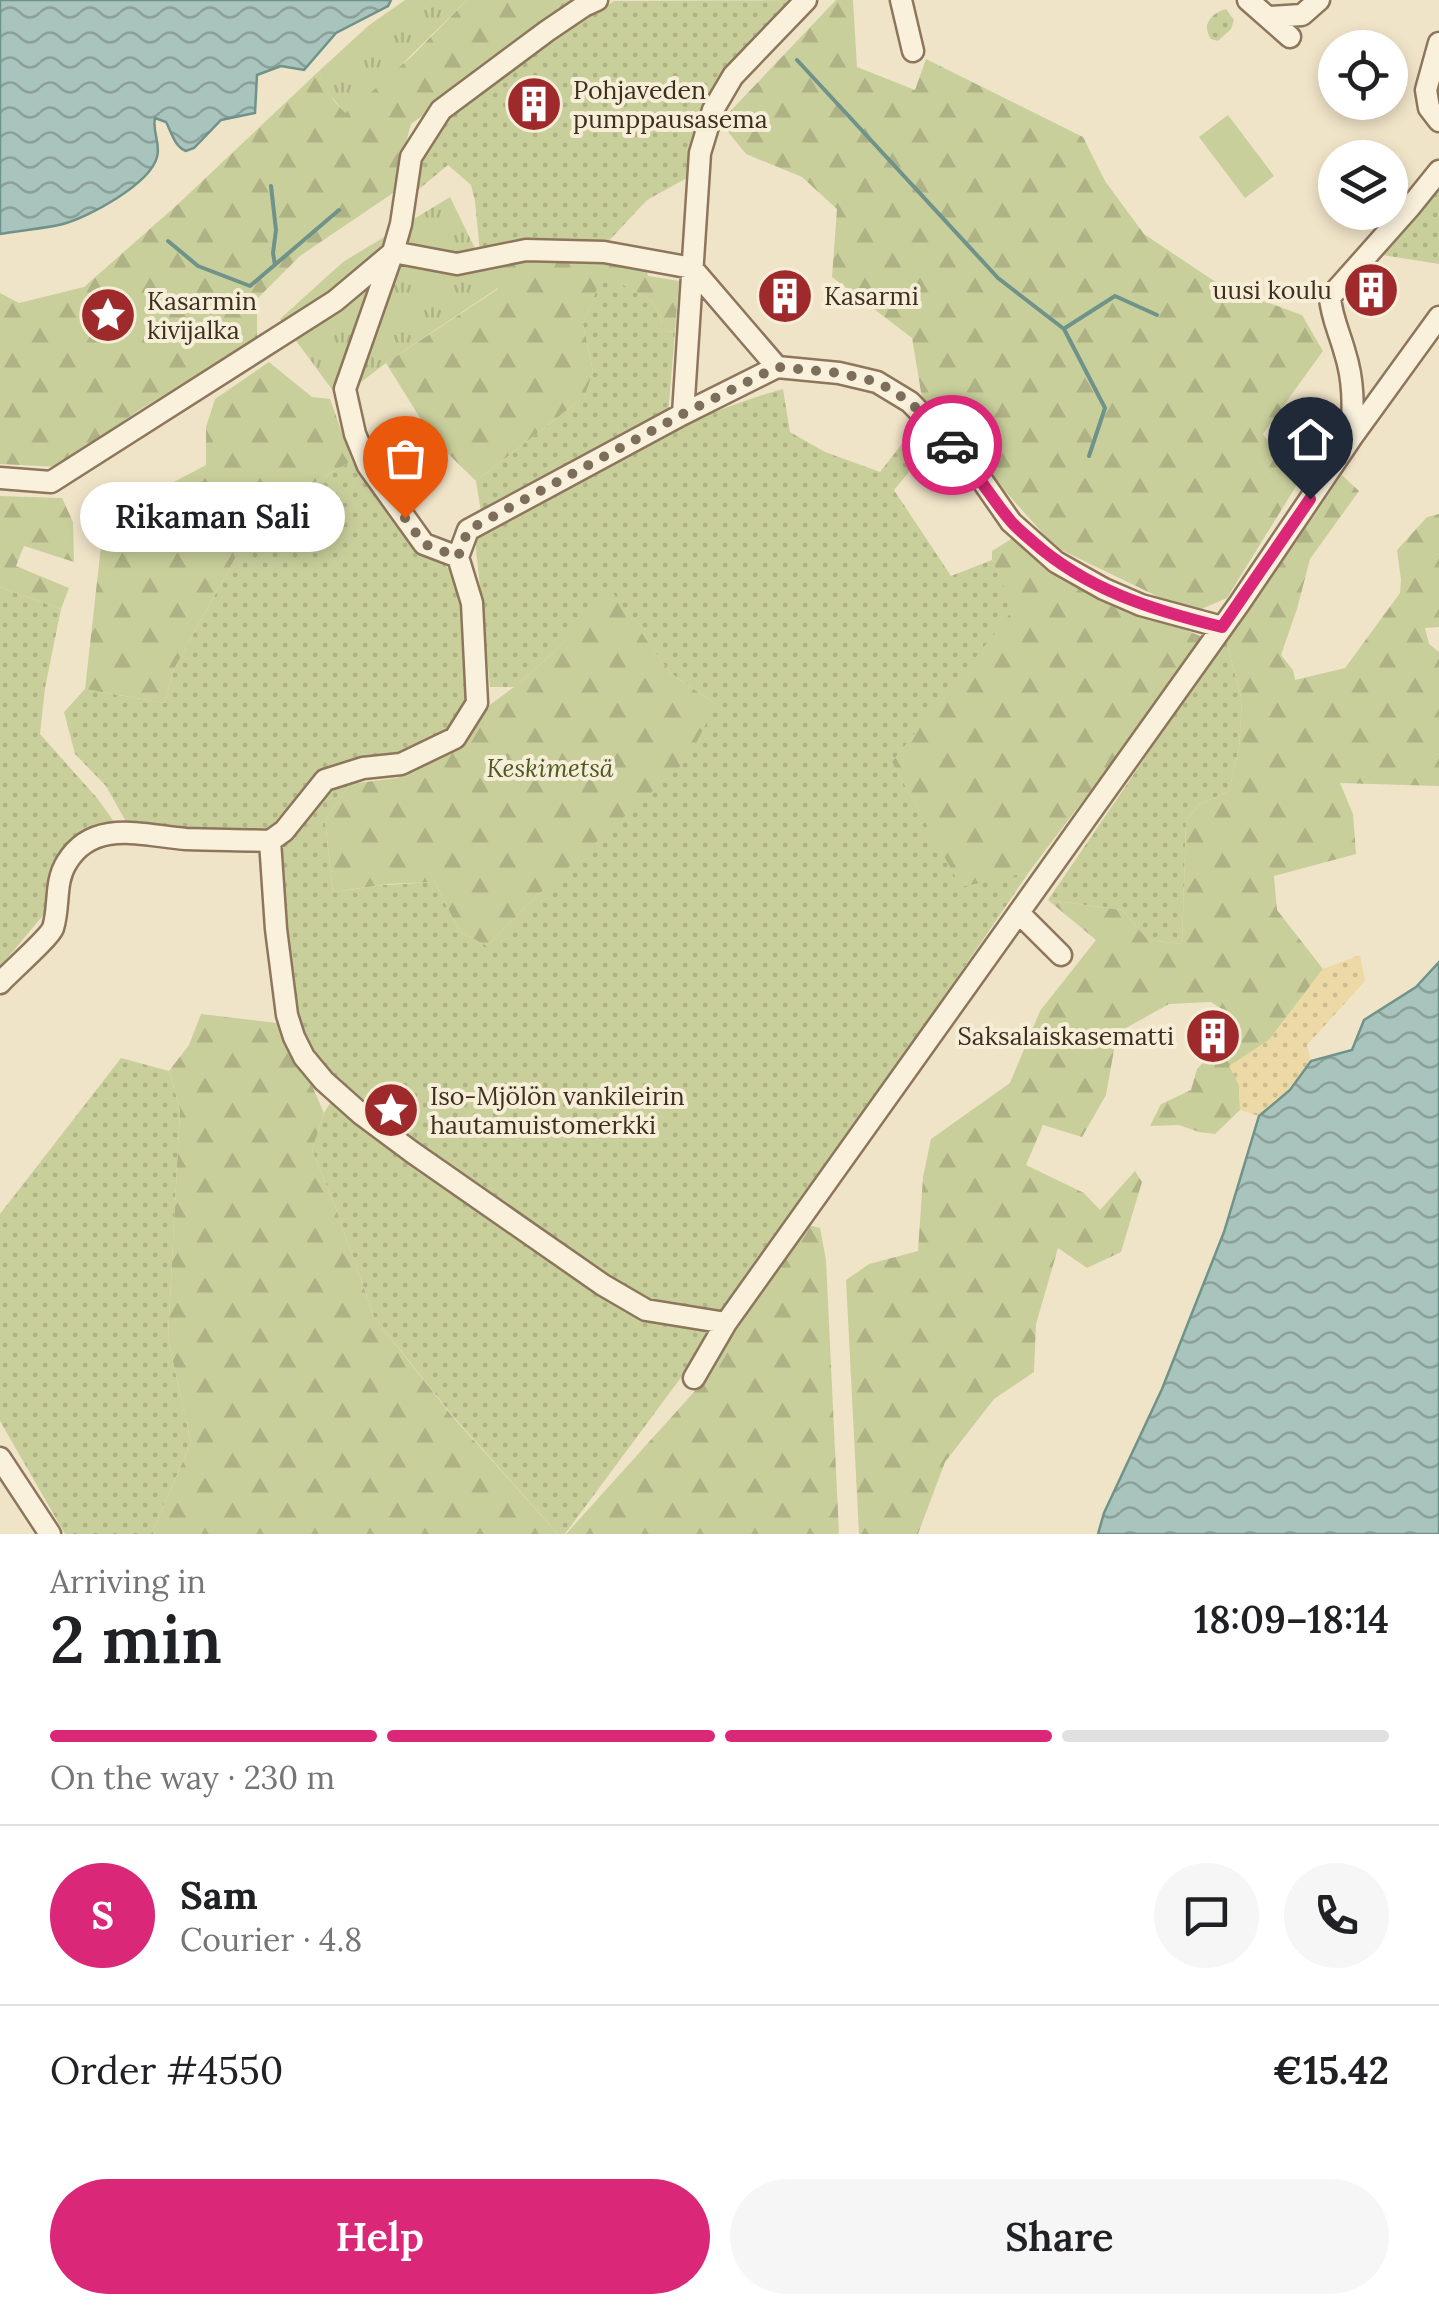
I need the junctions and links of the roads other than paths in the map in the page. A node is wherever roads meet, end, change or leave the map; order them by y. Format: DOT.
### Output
graph roads {
  1 [pos="597,0"];
  2 [pos="806,0"];
  3 [pos="901,0"];
  4 [pos="1248,0"];
  5 [pos="1319,0"];
  6 [pos="1269,17"];
  7 [pos="1290,37"];
  8 [pos="1439,43"];
  9 [pos="913,51"];
  10 [pos="1439,122"];
  11 [pos="1439,170"];
  12 [pos="393,252"];
  13 [pos="692,268"];
  14 [pos="1439,316"];
  15 [pos="777,367"];
  16 [pos="683,414"];
  17 [pos="1352,436"];
  18 [pos="0,478"];
  19 [pos="458,557"];
  20 [pos="1222,627"];
  21 [pos="270,841"];
  22 [pos="1019,913"];
  23 [pos="1061,955"];
  24 [pos="0,983"];
  25 [pos="726,1323"];
  26 [pos="694,1378"];
  27 [pos="0,1458"];
  28 [pos="50,1534"];
  1 -- 12 [label="lane"];
  2 -- 13 [label="lane"];
  3 -- 9 [label="lane"];
  4 -- 6 [label="lane"];
  5 -- 6 [label="lane"];
  6 -- 7 [label="lane"];
  8 -- 10 [label="lane"];
  11 -- 17 [label="lane"];
  12 -- 13 [label="lane"];
  12 -- 18 [label="lane"];
  12 -- 19 [label="lane"];
  13 -- 15 [label="lane"];
  13 -- 16 [label="lane"];
  14 -- 17 [label="lane"];
  15 -- 16 [label="lane"];
  15 -- 20 [label="lane"];
  16 -- 19 [label="lane"];
  17 -- 20 [label="lane"];
  19 -- 21 [label="lane"];
  20 -- 22 [label="lane"];
  21 -- 24 [label="lane"];
  21 -- 25 [label="lane"];
  22 -- 23 [label="lane"];
  22 -- 25 [label="lane"];
  25 -- 26 [label="lane"];
  27 -- 28 [label="lane"];
}
